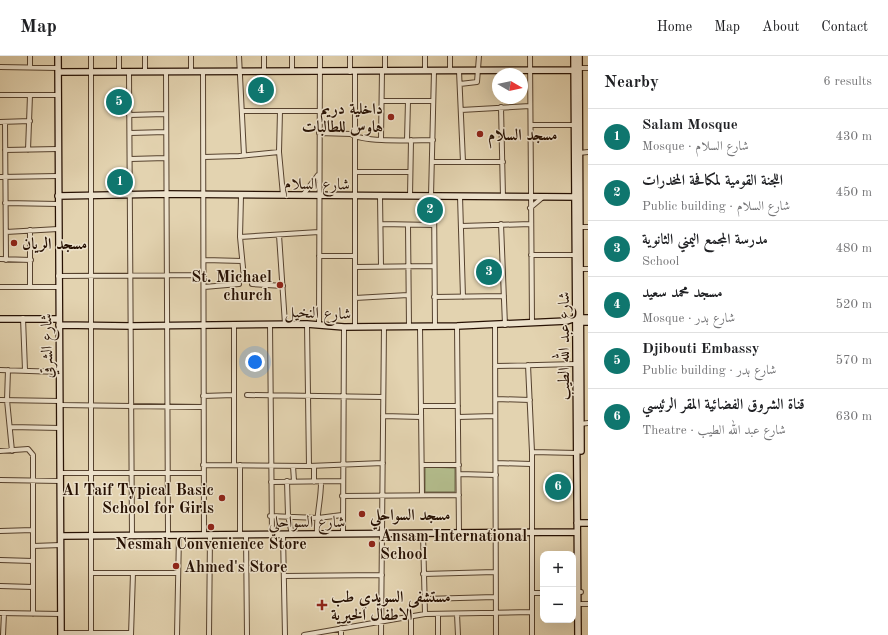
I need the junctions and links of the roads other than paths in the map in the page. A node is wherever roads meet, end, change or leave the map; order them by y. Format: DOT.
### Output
graph roads {
  1 [pos="30,56"];
  2 [pos="58,56"];
  3 [pos="91,56"];
  4 [pos="119,56"];
  5 [pos="145,56"];
  6 [pos="191,56"];
  7 [pos="239,56"];
  8 [pos="264,56"];
  9 [pos="292,56"];
  10 [pos="320,56"];
  11 [pos="350,56"];
  12 [pos="385,56"];
  13 [pos="424,56"];
  14 [pos="450,56"];
  15 [pos="479,56"];
  16 [pos="530,56"];
  17 [pos="574,56"];
  18 [pos="579,56"];
  19 [pos="30,66"];
  20 [pos="0,67"];
  21 [pos="588,68"];
  22 [pos="530,69"];
  23 [pos="577,69"];
  24 [pos="58,70"];
  25 [pos="145,71"];
  26 [pos="166,71"];
  27 [pos="191,71"];
  28 [pos="239,71"];
  29 [pos="264,71"];
  30 [pos="292,71"];
  31 [pos="320,71"];
  32 [pos="425,71"];
  33 [pos="434,71"];
  34 [pos="450,71"];
  35 [pos="459,71"];
  36 [pos="479,71"];
  37 [pos="91,72"];
  38 [pos="119,72"];
  39 [pos="129,72"];
  40 [pos="204,72"];
  41 [pos="352,72"];
  42 [pos="384,72"];
  43 [pos="460,84"];
  44 [pos="0,95"];
  45 [pos="30,95"];
  46 [pos="58,95"];
  47 [pos="382,101"];
  48 [pos="408,101"];
  49 [pos="433,101"];
  50 [pos="530,106"];
  51 [pos="501,107"];
  52 [pos="319,110"];
  53 [pos="460,110"];
  54 [pos="243,111"];
  55 [pos="280,111"];
  56 [pos="165,114"];
  57 [pos="129,115"];
  58 [pos="30,121"];
  59 [pos="3,122"];
  60 [pos="575,124"];
  61 [pos="531,125"];
  62 [pos="166,132"];
  63 [pos="130,133"];
  64 [pos="319,133"];
  65 [pos="354,137"];
  66 [pos="381,139"];
  67 [pos="409,140"];
  68 [pos="433,140"];
  69 [pos="58,149"];
  70 [pos="4,150"];
  71 [pos="28,150"];
  72 [pos="279,152"];
  73 [pos="579,152"];
  74 [pos="588,152"];
  75 [pos="244,155"];
  76 [pos="204,157"];
  77 [pos="166,158"];
  78 [pos="130,159"];
  79 [pos="432,162"];
  80 [pos="462,162"];
  81 [pos="503,162"];
  82 [pos="354,172"];
  83 [pos="410,172"];
  84 [pos="318,175"];
  85 [pos="58,176"];
  86 [pos="2,177"];
  87 [pos="166,194"];
  88 [pos="91,195"];
  89 [pos="131,195"];
  90 [pos="205,195"];
  91 [pos="283,195"];
  92 [pos="303,195"];
  93 [pos="318,195"];
  94 [pos="58,196"];
  95 [pos="241,196"];
  96 [pos="355,196"];
  97 [pos="380,196"];
  98 [pos="410,196"];
  99 [pos="432,196"];
  100 [pos="460,196"];
  101 [pos="503,197"];
  102 [pos="531,197"];
  103 [pos="543,197"];
  104 [pos="577,197"];
  105 [pos="5,204"];
  106 [pos="58,204"];
  107 [pos="530,208"];
  108 [pos="381,224"];
  109 [pos="501,224"];
  110 [pos="531,224"];
  111 [pos="408,225"];
  112 [pos="434,225"];
  113 [pos="461,226"];
  114 [pos="588,226"];
  115 [pos="580,227"];
  116 [pos="58,229"];
  117 [pos="30,230"];
  118 [pos="6,232"];
  119 [pos="319,232"];
  120 [pos="280,235"];
  121 [pos="240,237"];
  122 [pos="531,255"];
  123 [pos="575,255"];
  124 [pos="319,256"];
  125 [pos="355,256"];
  126 [pos="0,259"];
  127 [pos="6,260"];
  128 [pos="31,260"];
  129 [pos="204,260"];
  130 [pos="242,261"];
  131 [pos="381,266"];
  132 [pos="407,266"];
  133 [pos="434,266"];
  134 [pos="355,267"];
  135 [pos="580,269"];
  136 [pos="588,269"];
  137 [pos="91,275"];
  138 [pos="204,275"];
  139 [pos="58,276"];
  140 [pos="131,276"];
  141 [pos="166,276"];
  142 [pos="244,278"];
  143 [pos="239,284"];
  144 [pos="252,284"];
  145 [pos="204,286"];
  146 [pos="283,286"];
  147 [pos="0,287"];
  148 [pos="30,287"];
  149 [pos="58,287"];
  150 [pos="408,295"];
  151 [pos="504,296"];
  152 [pos="434,297"];
  153 [pos="463,297"];
  154 [pos="355,298"];
  155 [pos="23,318"];
  156 [pos="588,318"];
  157 [pos="0,319"];
  158 [pos="577,320"];
  159 [pos="59,322"];
  160 [pos="532,322"];
  161 [pos="588,322"];
  162 [pos="234,324"];
  163 [pos="270,324"];
  164 [pos="285,324"];
  165 [pos="307,324"];
  166 [pos="319,324"];
  167 [pos="91,325"];
  168 [pos="167,325"];
  169 [pos="203,325"];
  170 [pos="495,325"];
  171 [pos="505,325"];
  172 [pos="131,326"];
  173 [pos="355,326"];
  174 [pos="384,326"];
  175 [pos="409,326"];
  176 [pos="420,326"];
  177 [pos="435,326"];
  178 [pos="458,326"];
  179 [pos="344,327"];
  180 [pos="576,364"];
  181 [pos="528,365"];
  182 [pos="495,366"];
  183 [pos="0,370"];
  184 [pos="8,370"];
  185 [pos="25,370"];
  186 [pos="59,372"];
  187 [pos="578,387"];
  188 [pos="234,395"];
  189 [pos="247,395"];
  190 [pos="203,396"];
  191 [pos="271,396"];
  192 [pos="308,396"];
  193 [pos="343,396"];
  194 [pos="383,396"];
  195 [pos="496,399"];
  196 [pos="0,400"];
  197 [pos="7,400"];
  198 [pos="530,400"];
  199 [pos="60,403"];
  200 [pos="91,405"];
  201 [pos="131,406"];
  202 [pos="167,406"];
  203 [pos="421,406"];
  204 [pos="458,406"];
  205 [pos="203,407"];
  206 [pos="383,416"];
  207 [pos="495,416"];
  208 [pos="421,417"];
  209 [pos="458,417"];
  210 [pos="580,424"];
  211 [pos="588,424"];
  212 [pos="10,427"];
  213 [pos="60,428"];
  214 [pos="0,451"];
  215 [pos="12,451"];
  216 [pos="532,452"];
  217 [pos="577,453"];
  218 [pos="383,463"];
  219 [pos="496,463"];
  220 [pos="342,464"];
  221 [pos="531,464"];
  222 [pos="203,465"];
  223 [pos="234,465"];
  224 [pos="240,465"];
  225 [pos="422,465"];
  226 [pos="459,465"];
  227 [pos="273,466"];
  228 [pos="293,466"];
  229 [pos="311,466"];
  230 [pos="60,473"];
  231 [pos="91,473"];
  232 [pos="131,473"];
  233 [pos="168,473"];
  234 [pos="203,473"];
  235 [pos="459,474"];
  236 [pos="496,475"];
  237 [pos="0,480"];
  238 [pos="60,481"];
  239 [pos="287,481"];
  240 [pos="294,481"];
  241 [pos="342,481"];
  242 [pos="33,482"];
  243 [pos="271,482"];
  244 [pos="314,482"];
  245 [pos="321,482"];
  246 [pos="422,495"];
  247 [pos="459,495"];
  248 [pos="342,496"];
  249 [pos="382,496"];
  250 [pos="288,515"];
  251 [pos="342,515"];
  252 [pos="270,516"];
  253 [pos="318,518"];
  254 [pos="579,524"];
  255 [pos="588,524"];
  256 [pos="33,530"];
  257 [pos="0,531"];
  258 [pos="579,532"];
  259 [pos="459,533"];
  260 [pos="495,533"];
  261 [pos="532,533"];
  262 [pos="317,534"];
  263 [pos="343,534"];
  264 [pos="382,534"];
  265 [pos="423,534"];
  266 [pos="179,535"];
  267 [pos="207,535"];
  268 [pos="243,535"];
  269 [pos="272,535"];
  270 [pos="283,535"];
  271 [pos="292,535"];
  272 [pos="61,536"];
  273 [pos="92,536"];
  274 [pos="132,536"];
  275 [pos="168,536"];
  276 [pos="61,545"];
  277 [pos="33,546"];
  278 [pos="0,560"];
  279 [pos="33,561"];
  280 [pos="495,572"];
  281 [pos="92,573"];
  282 [pos="133,573"];
  283 [pos="178,573"];
  284 [pos="423,574"];
  285 [pos="382,575"];
  286 [pos="284,576"];
  287 [pos="0,586"];
  288 [pos="33,587"];
  289 [pos="577,592"];
  290 [pos="532,593"];
  291 [pos="540,593"];
  292 [pos="495,597"];
  293 [pos="424,599"];
  294 [pos="581,604"];
  295 [pos="588,604"];
  296 [pos="496,612"];
  297 [pos="532,612"];
  298 [pos="2,613"];
  299 [pos="33,614"];
  300 [pos="61,614"];
  301 [pos="425,614"];
  302 [pos="438,614"];
  303 [pos="457,614"];
  304 [pos="410,616"];
  305 [pos="381,622"];
  306 [pos="341,628"];
  307 [pos="91,633"];
  308 [pos="61,634"];
  309 [pos="78,634"];
  310 [pos="106,634"];
  311 [pos="131,634"];
  312 [pos="3,635"];
  313 [pos="177,635"];
  314 [pos="209,635"];
  315 [pos="247,635"];
  316 [pos="285,635"];
  317 [pos="304,635"];
  318 [pos="341,635"];
  319 [pos="381,635"];
  320 [pos="411,635"];
  321 [pos="438,635"];
  322 [pos="458,635"];
  323 [pos="496,635"];
  324 [pos="532,635"];
  325 [pos="578,635"];
  326 [pos="582,635"];
  1 -- 19 [label="street"];
  2 -- 24 [label="street, شارع الشرقي"];
  3 -- 37 [label="street"];
  4 -- 38 [label="street"];
  5 -- 25 [label="street"];
  6 -- 27 [label="street"];
  7 -- 28 [label="street"];
  8 -- 29 [label="street"];
  9 -- 30 [label="street"];
  10 -- 31 [label="street"];
  11 -- 41 [label="street"];
  12 -- 42 [label="street"];
  13 -- 32 [label="street"];
  14 -- 34 [label="street"];
  15 -- 36 [label="street"];
  16 -- 22 [label="street"];
  17 -- 23 [label="street, شارع عبد الله الطيب"];
  18 -- 23 [label="street, شارع عبد الله الطيب"];
  19 -- 20 [label="street"];
  19 -- 24 [label="street"];
  21 -- 23 [label="street"];
  22 -- 23 [label="street"];
  22 -- 36 [label="street"];
  22 -- 50 [label="street"];
  23 -- 60 [label="street, شارع عبد الله الطيب"];
  23 -- 73 [label="street, شارع عبد الله الطيب"];
  24 -- 37 [label="street"];
  24 -- 46 [label="street, شارع الشرقي"];
  25 -- 26 [label="street"];
  25 -- 39 [label="street"];
  26 -- 27 [label="street"];
  26 -- 56 [label="street"];
  27 -- 40 [label="street"];
  28 -- 29 [label="street"];
  28 -- 40 [label="street"];
  28 -- 54 [label="street"];
  29 -- 30 [label="street"];
  30 -- 31 [label="street"];
  31 -- 41 [label="street"];
  31 -- 52 [label="street"];
  32 -- 33 [label="street"];
  32 -- 42 [label="street"];
  33 -- 34 [label="street"];
  33 -- 49 [label="street"];
  34 -- 35 [label="street"];
  35 -- 36 [label="street"];
  35 -- 43 [label="street"];
  36 -- 43 [label="street"];
  37 -- 38 [label="street"];
  37 -- 88 [label="street"];
  38 -- 39 [label="street"];
  39 -- 57 [label="street"];
  40 -- 76 [label="street"];
  41 -- 42 [label="street"];
  41 -- 65 [label="street"];
  42 -- 47 [label="street"];
  43 -- 53 [label="street"];
  44 -- 45 [label="street"];
  45 -- 46 [label="street"];
  45 -- 58 [label="street"];
  46 -- 69 [label="street, شارع الشرقي"];
  47 -- 48 [label="street"];
  47 -- 66 [label="street"];
  48 -- 49 [label="street"];
  48 -- 67 [label="street"];
  49 -- 68 [label="street"];
  50 -- 51 [label="street"];
  50 -- 61 [label="street"];
  51 -- 53 [label="street"];
  51 -- 81 [label="street"];
  52 -- 55 [label="street"];
  52 -- 64 [label="street"];
  53 -- 80 [label="street"];
  54 -- 55 [label="street"];
  54 -- 75 [label="street"];
  55 -- 72 [label="street"];
  56 -- 57 [label="street"];
  56 -- 62 [label="street"];
  57 -- 63 [label="street"];
  58 -- 59 [label="street"];
  58 -- 71 [label="street"];
  59 -- 70 [label="street"];
  60 -- 61 [label="street"];
  60 -- 104 [label="street, شارع عبد الله الطيب"];
  61 -- 102 [label="street"];
  62 -- 63 [label="street"];
  62 -- 77 [label="street"];
  63 -- 78 [label="street"];
  64 -- 65 [label="street"];
  64 -- 84 [label="street"];
  65 -- 66 [label="street"];
  65 -- 82 [label="street"];
  66 -- 67 [label="street"];
  67 -- 68 [label="street"];
  67 -- 83 [label="street"];
  68 -- 79 [label="street"];
  69 -- 71 [label="street"];
  69 -- 85 [label="street, شارع الشرقي"];
  70 -- 71 [label="street"];
  70 -- 86 [label="street"];
  72 -- 75 [label="street"];
  72 -- 91 [label="street"];
  73 -- 74 [label="street"];
  73 -- 104 [label="street, شارع عبد الله الطيب"];
  75 -- 76 [label="street"];
  76 -- 90 [label="street"];
  77 -- 78 [label="street"];
  77 -- 87 [label="street"];
  78 -- 89 [label="street"];
  79 -- 80 [label="street"];
  79 -- 99 [label="street"];
  80 -- 81 [label="street"];
  81 -- 101 [label="street"];
  82 -- 83 [label="street"];
  82 -- 96 [label="street"];
  83 -- 98 [label="street"];
  84 -- 92 [label="street"];
  84 -- 93 [label="street"];
  85 -- 86 [label="street"];
  85 -- 94 [label="street, شارع الشرقي"];
  86 -- 105 [label="street"];
  87 -- 89 [label="street, شارع السلام"];
  87 -- 90 [label="street, شارع السلام"];
  87 -- 141 [label="street"];
  88 -- 89 [label="street, شارع السلام"];
  88 -- 94 [label="street, شارع السلام"];
  88 -- 137 [label="street"];
  89 -- 140 [label="street"];
  90 -- 95 [label="street, شارع السلام"];
  90 -- 129 [label="street"];
  91 -- 92 [label="street, شارع السلام"];
  91 -- 95 [label="street, شارع السلام"];
  92 -- 93 [label="street, شارع السلام"];
  93 -- 96 [label="street, شارع السلام"];
  93 -- 119 [label="street"];
  94 -- 106 [label="street, شارع الشرقي"];
  95 -- 121 [label="street"];
  96 -- 97 [label="street, شارع السلام"];
  96 -- 125 [label="street"];
  97 -- 98 [label="street, شارع السلام"];
  97 -- 108 [label="street"];
  98 -- 99 [label="street, شارع السلام"];
  99 -- 100 [label="street, شارع السلام"];
  99 -- 112 [label="street"];
  100 -- 101 [label="street, شارع السلام"];
  100 -- 113 [label="street"];
  101 -- 102 [label="street, شارع السلام"];
  102 -- 103 [label="street, شارع السلام"];
  102 -- 107 [label="street"];
  103 -- 104 [label="street, شارع السلام"];
  103 -- 107 [label="street"];
  104 -- 115 [label="street, شارع عبد الله الطيب"];
  104 -- 123 [label="street, شارع عبد الله الطيب"];
  105 -- 106 [label="street"];
  105 -- 118 [label="street"];
  106 -- 116 [label="street, شارع الشرقي"];
  107 -- 110 [label="street"];
  108 -- 111 [label="street"];
  108 -- 131 [label="street"];
  109 -- 110 [label="street"];
  109 -- 113 [label="street"];
  109 -- 151 [label="street"];
  110 -- 122 [label="street"];
  111 -- 112 [label="street"];
  111 -- 132 [label="street"];
  112 -- 133 [label="street"];
  113 -- 153 [label="street"];
  114 -- 115 [label="street"];
  115 -- 135 [label="street, شارع عبد الله الطيب"];
  116 -- 117 [label="street"];
  116 -- 139 [label="street, شارع الشرقي"];
  117 -- 118 [label="street"];
  117 -- 128 [label="street"];
  118 -- 127 [label="street"];
  119 -- 120 [label="street"];
  119 -- 124 [label="street"];
  120 -- 121 [label="street"];
  120 -- 146 [label="street"];
  121 -- 130 [label="street"];
  122 -- 123 [label="street"];
  122 -- 160 [label="street"];
  123 -- 158 [label="street, شارع عبد الله الطيب"];
  124 -- 125 [label="street"];
  124 -- 166 [label="street"];
  125 -- 134 [label="street"];
  126 -- 127 [label="street"];
  127 -- 128 [label="street"];
  128 -- 148 [label="street"];
  129 -- 130 [label="street"];
  129 -- 138 [label="street"];
  130 -- 142 [label="street"];
  131 -- 132 [label="street"];
  131 -- 134 [label="street"];
  132 -- 133 [label="street"];
  132 -- 150 [label="street"];
  133 -- 152 [label="street"];
  134 -- 154 [label="street"];
  135 -- 136 [label="street"];
  135 -- 158 [label="street, شارع عبد الله الطيب"];
  137 -- 139 [label="street"];
  137 -- 140 [label="street"];
  137 -- 167 [label="street"];
  138 -- 141 [label="street"];
  138 -- 145 [label="street"];
  139 -- 149 [label="street, شارع الشرقي"];
  140 -- 141 [label="street"];
  140 -- 172 [label="street"];
  141 -- 168 [label="street"];
  143 -- 145 [label="street"];
  144 -- 146 [label="street"];
  145 -- 169 [label="street"];
  146 -- 164 [label="street"];
  147 -- 148 [label="street"];
  148 -- 149 [label="street"];
  149 -- 159 [label="street, شارع الشرقي"];
  150 -- 154 [label="street"];
  150 -- 175 [label="street"];
  151 -- 153 [label="street"];
  151 -- 171 [label="street"];
  152 -- 153 [label="street"];
  152 -- 177 [label="street"];
  154 -- 173 [label="street"];
  155 -- 157 [label="street, شارع النخيل"];
  155 -- 159 [label="street, شارع النخيل"];
  155 -- 185 [label="street"];
  156 -- 158 [label="street"];
  158 -- 160 [label="street, شارع النخيل"];
  158 -- 161 [label="street"];
  158 -- 180 [label="street, شارع عبد الله الطيب"];
  158 -- 187 [label="street, شارع عبد الله الطيب"];
  159 -- 167 [label="street, شارع النخيل"];
  159 -- 186 [label="street, شارع الشرقي"];
  160 -- 171 [label="street, شارع النخيل"];
  162 -- 163 [label="street, شارع النخيل"];
  162 -- 169 [label="street, شارع النخيل"];
  162 -- 188 [label="street"];
  163 -- 164 [label="street, شارع النخيل"];
  163 -- 191 [label="street"];
  164 -- 165 [label="street, شارع النخيل"];
  165 -- 166 [label="street, شارع النخيل"];
  165 -- 192 [label="street"];
  166 -- 179 [label="street, شارع النخيل"];
  167 -- 172 [label="street, شارع النخيل"];
  167 -- 200 [label="street"];
  168 -- 169 [label="street, شارع النخيل"];
  168 -- 172 [label="street, شارع النخيل"];
  168 -- 202 [label="street"];
  169 -- 190 [label="street"];
  170 -- 171 [label="street, شارع النخيل"];
  170 -- 178 [label="street, شارع النخيل"];
  170 -- 182 [label="street"];
  172 -- 201 [label="street"];
  173 -- 174 [label="street, شارع النخيل"];
  173 -- 179 [label="street, شارع النخيل"];
  174 -- 175 [label="street, شارع النخيل"];
  174 -- 194 [label="street"];
  175 -- 176 [label="street, شارع النخيل"];
  176 -- 177 [label="street, شارع النخيل"];
  176 -- 203 [label="street"];
  177 -- 178 [label="street, شارع النخيل"];
  178 -- 204 [label="street"];
  179 -- 193 [label="street"];
  180 -- 181 [label="street"];
  180 -- 187 [label="street, شارع عبد الله الطيب"];
  181 -- 182 [label="street"];
  181 -- 198 [label="street"];
  182 -- 195 [label="street"];
  183 -- 184 [label="street"];
  184 -- 185 [label="street"];
  184 -- 197 [label="street"];
  185 -- 186 [label="street"];
  186 -- 199 [label="street, شارع الشرقي"];
  187 -- 210 [label="street, شارع عبد الله الطيب"];
  187 -- 217 [label="street, شارع عبد الله الطيب"];
  188 -- 190 [label="street"];
  188 -- 223 [label="street"];
  189 -- 191 [label="street"];
  190 -- 205 [label="street"];
  191 -- 192 [label="street"];
  191 -- 227 [label="street"];
  192 -- 193 [label="street"];
  192 -- 229 [label="street"];
  193 -- 194 [label="street"];
  193 -- 220 [label="street"];
  194 -- 206 [label="street"];
  195 -- 198 [label="street"];
  195 -- 207 [label="street"];
  196 -- 197 [label="street"];
  197 -- 199 [label="street"];
  197 -- 212 [label="street"];
  198 -- 216 [label="street"];
  199 -- 200 [label="street"];
  199 -- 213 [label="street, شارع الشرقي"];
  200 -- 201 [label="street"];
  200 -- 231 [label="street"];
  201 -- 202 [label="street"];
  201 -- 232 [label="street"];
  202 -- 205 [label="street"];
  202 -- 233 [label="street"];
  203 -- 204 [label="street"];
  203 -- 208 [label="street"];
  204 -- 209 [label="street"];
  205 -- 222 [label="street"];
  206 -- 208 [label="street"];
  206 -- 218 [label="street"];
  207 -- 209 [label="street"];
  207 -- 219 [label="street"];
  208 -- 225 [label="street"];
  209 -- 226 [label="street"];
  210 -- 211 [label="street"];
  210 -- 254 [label="street, شارع عبد الله الطيب"];
  212 -- 213 [label="street"];
  212 -- 215 [label="street"];
  213 -- 230 [label="street, شارع الشرقي"];
  214 -- 215 [label="street"];
  215 -- 242 [label="street"];
  216 -- 217 [label="street"];
  216 -- 221 [label="street"];
  217 -- 254 [label="street, شارع عبد الله الطيب"];
  218 -- 220 [label="street"];
  218 -- 249 [label="street"];
  219 -- 221 [label="street"];
  219 -- 236 [label="street"];
  220 -- 229 [label="street"];
  220 -- 241 [label="street"];
  221 -- 261 [label="street"];
  222 -- 223 [label="street"];
  222 -- 234 [label="street"];
  223 -- 224 [label="street"];
  224 -- 227 [label="street"];
  224 -- 268 [label="street"];
  225 -- 226 [label="street"];
  225 -- 246 [label="street"];
  226 -- 235 [label="street"];
  227 -- 228 [label="street"];
  227 -- 243 [label="street"];
  228 -- 229 [label="street"];
  228 -- 240 [label="street"];
  229 -- 244 [label="street"];
  230 -- 231 [label="street"];
  230 -- 238 [label="street, شارع الشرقي"];
  231 -- 232 [label="street"];
  231 -- 273 [label="street"];
  232 -- 233 [label="street"];
  232 -- 274 [label="street"];
  233 -- 234 [label="street"];
  233 -- 275 [label="street"];
  234 -- 267 [label="street"];
  235 -- 236 [label="street"];
  235 -- 247 [label="street"];
  236 -- 260 [label="street"];
  237 -- 242 [label="street"];
  238 -- 242 [label="street"];
  238 -- 272 [label="street, شارع الشرقي"];
  239 -- 240 [label="street"];
  239 -- 243 [label="street"];
  239 -- 250 [label="street"];
  240 -- 244 [label="street"];
  241 -- 245 [label="street"];
  241 -- 248 [label="street"];
  242 -- 256 [label="street"];
  243 -- 252 [label="street"];
  244 -- 245 [label="street"];
  245 -- 253 [label="street"];
  246 -- 247 [label="street"];
  246 -- 249 [label="street"];
  247 -- 259 [label="street"];
  248 -- 249 [label="street"];
  248 -- 251 [label="street"];
  249 -- 264 [label="street"];
  250 -- 252 [label="street"];
  250 -- 253 [label="street"];
  250 -- 271 [label="street"];
  251 -- 253 [label="street"];
  251 -- 263 [label="street"];
  252 -- 269 [label="street"];
  253 -- 262 [label="street"];
  254 -- 255 [label="street"];
  254 -- 258 [label="street, شارع عبد الله الطيب"];
  256 -- 257 [label="street"];
  256 -- 277 [label="street"];
  258 -- 261 [label="street, شارع السواحلي"];
  258 -- 289 [label="street, شارع عبد الله الطيب"];
  259 -- 260 [label="street, شارع السواحلي"];
  259 -- 265 [label="street, شارع السواحلي"];
  260 -- 261 [label="street, شارع السواحلي"];
  260 -- 280 [label="street"];
  261 -- 290 [label="street"];
  262 -- 263 [label="street, شارع السواحلي"];
  262 -- 271 [label="street, شارع السواحلي"];
  263 -- 264 [label="street, شارع السواحلي"];
  264 -- 265 [label="street, شارع السواحلي"];
  264 -- 285 [label="street"];
  265 -- 284 [label="street"];
  266 -- 267 [label="street, شارع السواحلي"];
  266 -- 275 [label="street, شارع السواحلي"];
  266 -- 283 [label="street"];
  267 -- 268 [label="street, شارع السواحلي"];
  267 -- 314 [label="street"];
  268 -- 269 [label="street, شارع السواحلي"];
  268 -- 315 [label="street"];
  269 -- 270 [label="street, شارع السواحلي"];
  270 -- 271 [label="street, شارع السواحلي"];
  270 -- 286 [label="street"];
  272 -- 273 [label="street, شارع السواحلي"];
  272 -- 276 [label="street, شارع الشرقي"];
  273 -- 274 [label="street, شارع السواحلي"];
  273 -- 281 [label="street"];
  274 -- 275 [label="street, شارع السواحلي"];
  276 -- 277 [label="street"];
  276 -- 300 [label="street, شارع الشرقي"];
  277 -- 279 [label="street"];
  278 -- 279 [label="street"];
  279 -- 288 [label="street"];
  280 -- 284 [label="street"];
  280 -- 292 [label="street"];
  281 -- 282 [label="street"];
  281 -- 307 [label="street"];
  282 -- 283 [label="street"];
  282 -- 311 [label="street"];
  283 -- 313 [label="street"];
  284 -- 293 [label="street"];
  285 -- 286 [label="street"];
  285 -- 305 [label="street"];
  286 -- 316 [label="street"];
  287 -- 288 [label="street"];
  288 -- 299 [label="street"];
  289 -- 294 [label="street, شارع عبد الله الطيب"];
  289 -- 325 [label="street, شارع عبد الله الطيب"];
  290 -- 291 [label="street"];
  290 -- 297 [label="street"];
  292 -- 293 [label="street"];
  292 -- 296 [label="street"];
  293 -- 301 [label="street"];
  294 -- 295 [label="street"];
  294 -- 326 [label="street, شارع عبد الله الطيب"];
  296 -- 297 [label="street"];
  296 -- 303 [label="street"];
  296 -- 323 [label="street"];
  297 -- 324 [label="street"];
  298 -- 299 [label="street"];
  298 -- 312 [label="street"];
  299 -- 300 [label="street"];
  300 -- 308 [label="street, شارع الشرقي"];
  301 -- 302 [label="street"];
  301 -- 304 [label="street"];
  302 -- 303 [label="street"];
  302 -- 321 [label="street"];
  303 -- 322 [label="street"];
  304 -- 305 [label="street"];
  304 -- 320 [label="street"];
  305 -- 306 [label="street"];
  305 -- 319 [label="street"];
  306 -- 317 [label="street"];
  306 -- 318 [label="street"];
  307 -- 309 [label="street"];
  307 -- 310 [label="street"];
  308 -- 309 [label="street"];
  310 -- 311 [label="street"];
}
